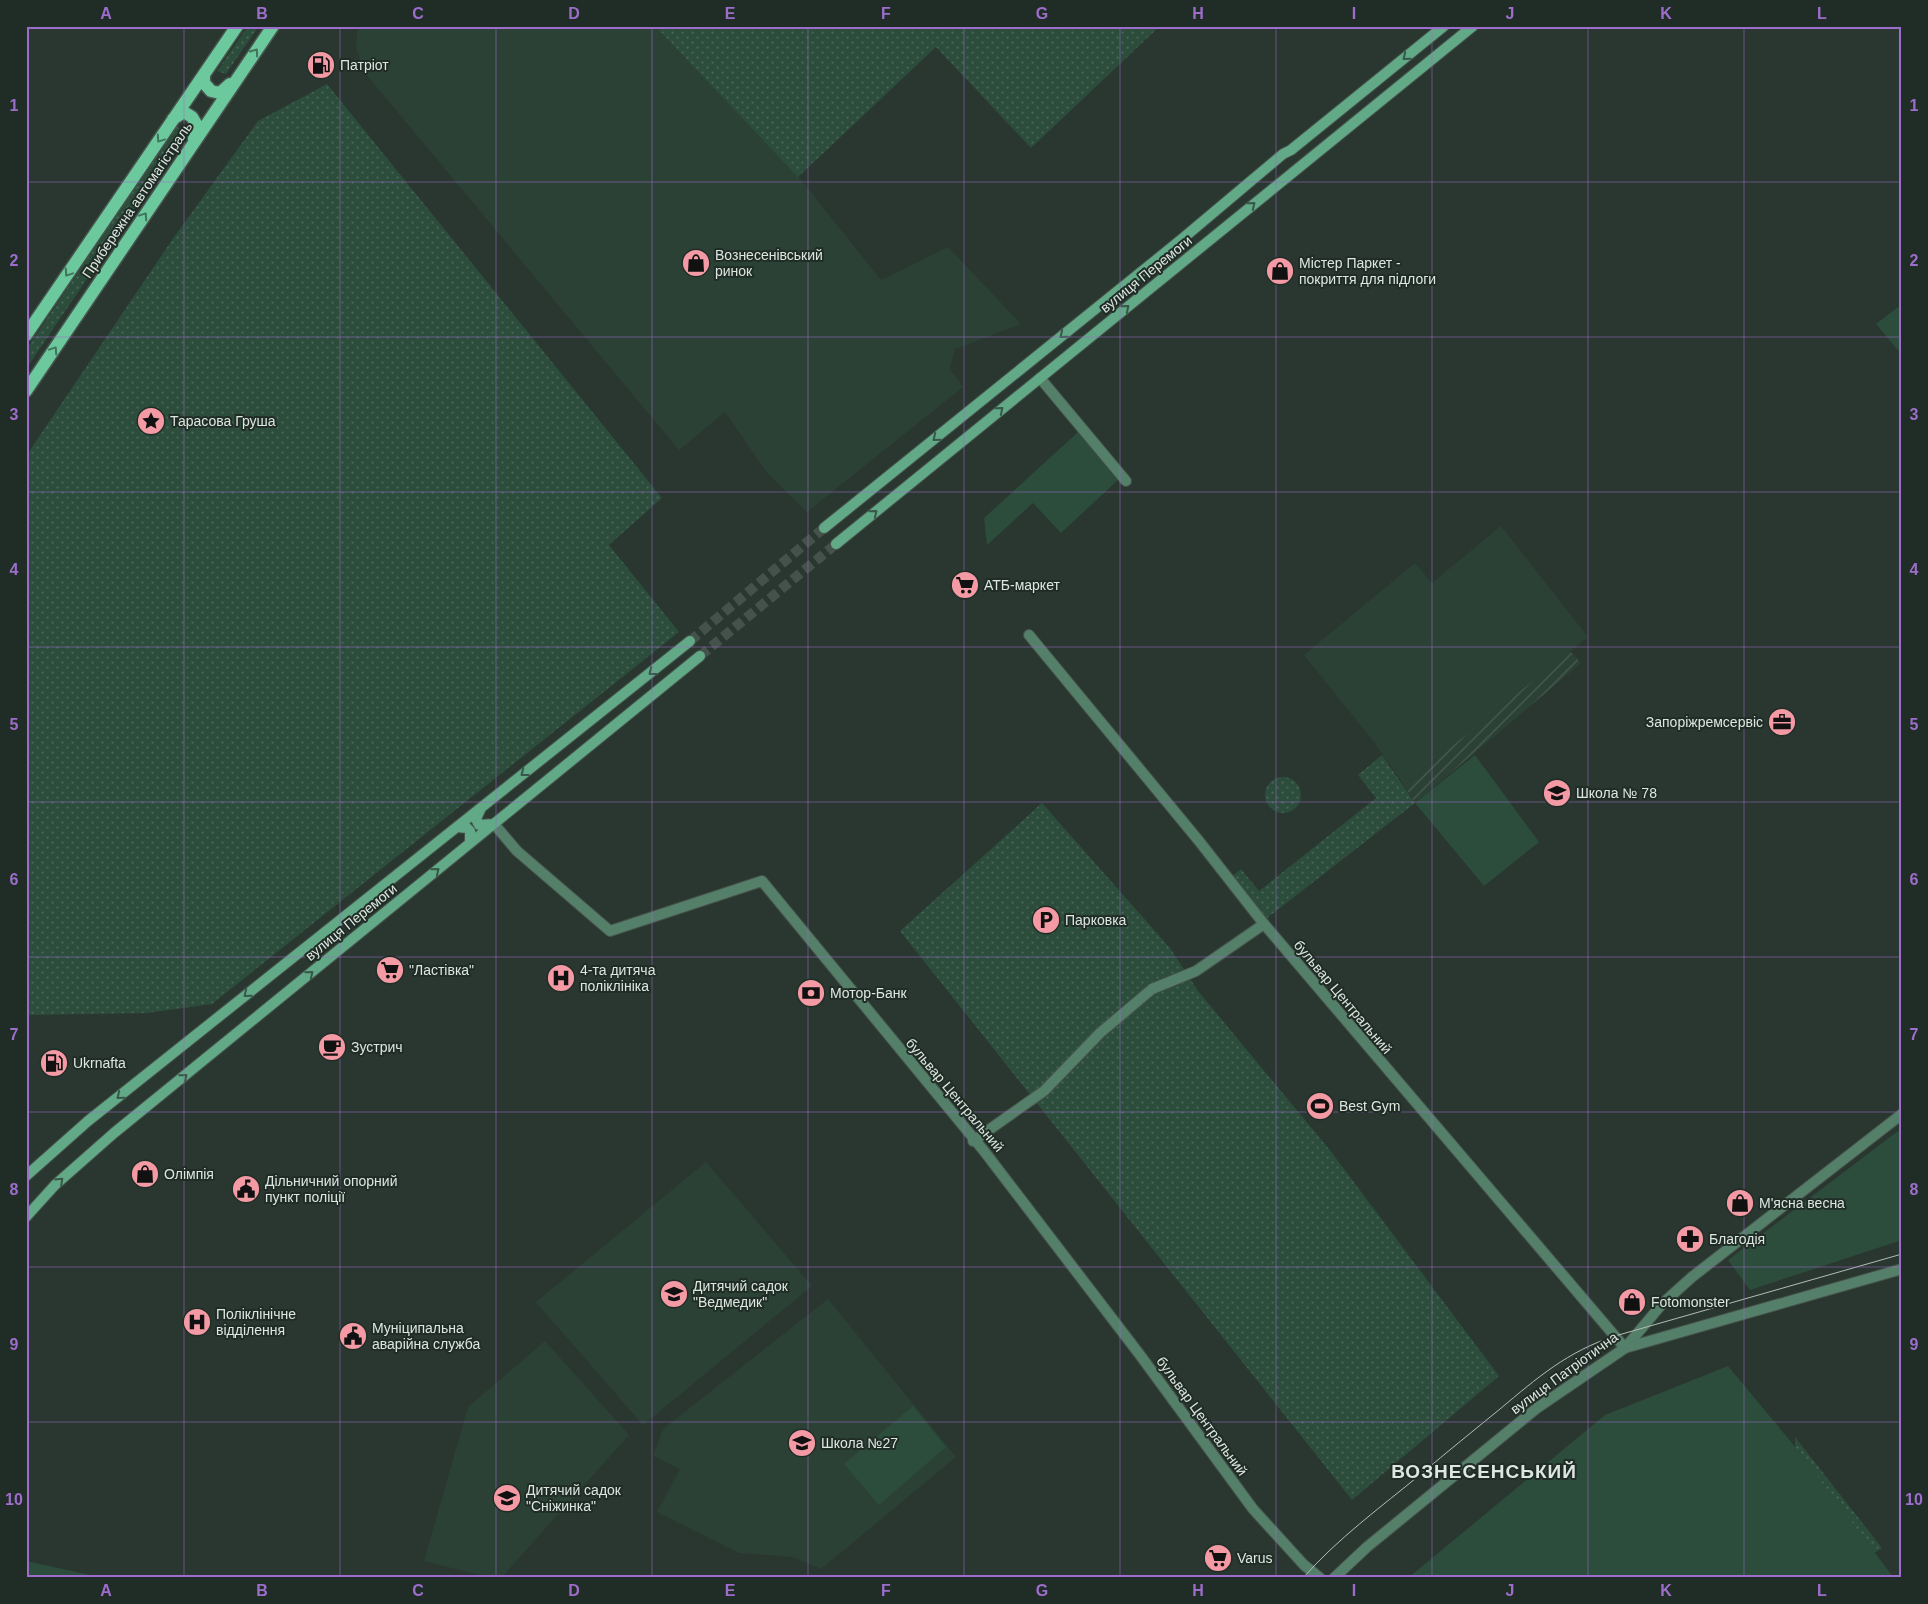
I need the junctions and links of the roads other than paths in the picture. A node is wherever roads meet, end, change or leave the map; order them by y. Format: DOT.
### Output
graph roads {
  1 [pos="237,26"];
  2 [pos="273,26"];
  3 [pos="1444,26"];
  4 [pos="1473,26"];
  5 [pos="204,74"];
  6 [pos="239,76"];
  7 [pos="173,119"];
  8 [pos="192,146"];
  9 [pos="26,335"];
  10 [pos="1040,378"];
  11 [pos="26,391"];
  12 [pos="1126,481"];
  13 [pos="824,528"];
  14 [pos="836,544"];
  15 [pos="1029,635"];
  16 [pos="690,641"];
  17 [pos="700,656"];
  18 [pos="482,807"];
  19 [pos="494,824"];
  20 [pos="457,827"];
  21 [pos="470,843"];
  22 [pos="1264,924"];
  23 [pos="1902,1114"];
  24 [pos="974,1141"];
  25 [pos="26,1176"];
  26 [pos="26,1217"];
  27 [pos="1902,1269"];
  28 [pos="1625,1348"];
  29 [pos="1320,1578"];
  30 [pos="1334,1578"];
  1 -- 5 [label="main road, Прибережна автомагістраль"];
  6 -- 2 [label="main road, Прибережна автомагістраль, one-way"];
  3 -- 13 [label="main road, вулиця Перемоги, one-way"];
  10 -- 4 [label="main road, вулиця Перемоги, one-way"];
  5 -- 6 [label="main road"];
  5 -- 7 [label="main road, Прибережна автомагістраль"];
  6 -- 8 [label="main road, Прибережна автомагістраль"];
  7 -- 8 [label="main road"];
  7 -- 9 [label="main road, Прибережна автомагістраль, one-way"];
  11 -- 8 [label="main road, Прибережна автомагістраль, one-way"];
  10 -- 12 [label="street"];
  14 -- 10 [label="main road, вулиця Перемоги, one-way"];
  15 -- 22 [label="street, бульвар Центральний"];
  16 -- 18 [label="main road, вулиця Перемоги, one-way"];
  17 -- 19 [label="main road, вулиця Перемоги"];
  18 -- 19 [label="main road"];
  18 -- 20 [label="main road, вулиця Перемоги"];
  19 -- 21 [label="main road, вулиця Перемоги"];
  19 -- 24 [label="street, бульвар Центральний"];
  20 -- 21 [label="main road"];
  20 -- 25 [label="main road, вулиця Перемоги, one-way"];
  26 -- 21 [label="main road, вулиця Перемоги, one-way"];
  22 -- 24 [label="street"];
  22 -- 28 [label="street, бульвар Центральний"];
  23 -- 28 [label="street, вулиця Патріотична"];
  24 -- 29 [label="street, бульвар Центральний"];
  27 -- 28 [label="street"];
  28 -- 30 [label="street, вулиця Патріотична"];
}
